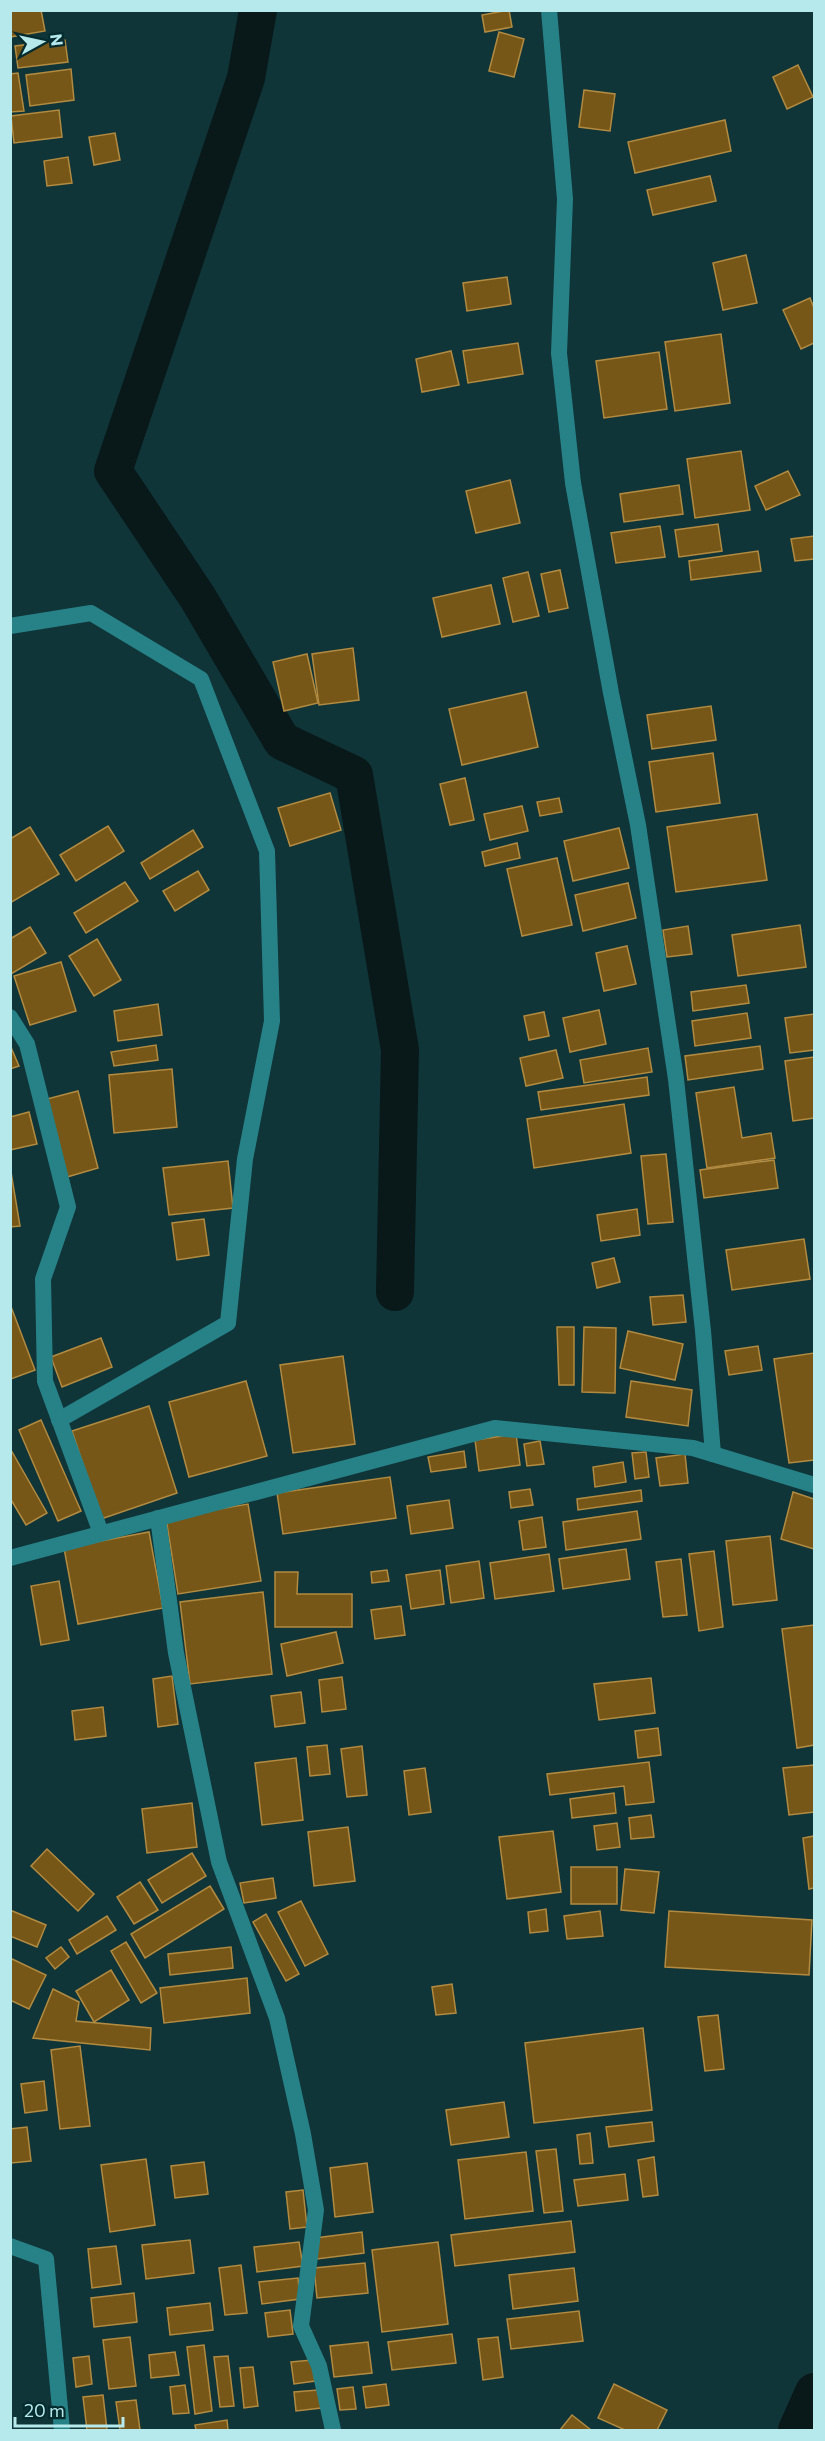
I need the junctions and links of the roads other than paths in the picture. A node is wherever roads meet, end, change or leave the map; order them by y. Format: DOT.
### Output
graph roads {
  1 [pos="549,10"];
  2 [pos="10,626"];
  3 [pos="10,1017"];
  4 [pos="59,1419"];
  5 [pos="713,1454"];
  6 [pos="814,1485"];
  7 [pos="158,1518"];
  8 [pos="101,1533"];
  9 [pos="10,1558"];
  10 [pos="10,2246"];
  11 [pos="62,2430"];
  12 [pos="333,2430"];
  1 -- 5 [label="street"];
  2 -- 4 [label="street"];
  3 -- 4 [label="street"];
  4 -- 8 [label="street"];
  5 -- 6 [label="street"];
  5 -- 7 [label="street"];
  7 -- 8 [label="street"];
  7 -- 12 [label="street"];
  8 -- 9 [label="street"];
  10 -- 11 [label="street"];
}
